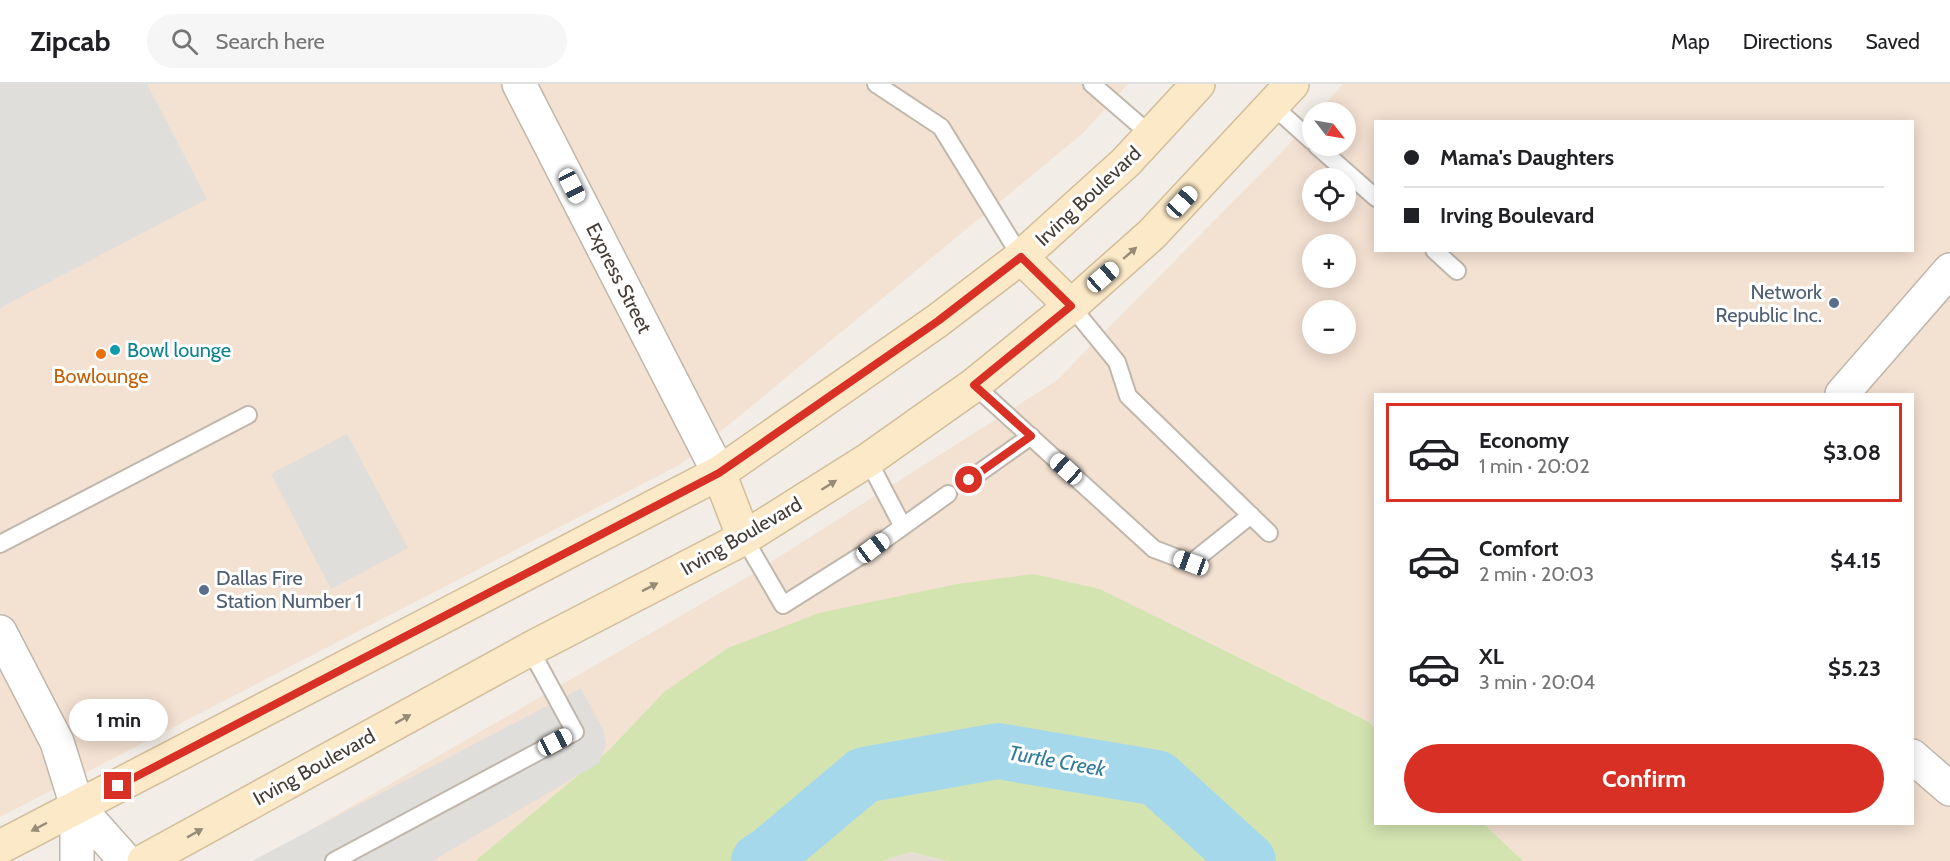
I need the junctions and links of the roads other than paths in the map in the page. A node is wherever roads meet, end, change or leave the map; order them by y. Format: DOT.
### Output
graph roads {
  1 [pos="519,84"];
  2 [pos="876,84"];
  3 [pos="1092,84"];
  4 [pos="1198,84"];
  5 [pos="1282,95"];
  6 [pos="1302,126"];
  7 [pos="1152,136"];
  8 [pos="1328,156"];
  9 [pos="1374,196"];
  10 [pos="1436,252"];
  11 [pos="1021,257"];
  12 [pos="1950,270"];
  13 [pos="1456,271"];
  14 [pos="1071,306"];
  15 [pos="974,385"];
  16 [pos="1843,393"];
  17 [pos="248,415"];
  18 [pos="1031,436"];
  19 [pos="868,460"];
  20 [pos="719,473"];
  21 [pos="969,480"];
  22 [pos="948,494"];
  23 [pos="1251,516"];
  24 [pos="902,525"];
  25 [pos="1269,533"];
  26 [pos="744,538"];
  27 [pos="0,544"];
  28 [pos="0,632"];
  29 [pos="530,649"];
  30 [pos="1914,758"];
  31 [pos="1950,789"];
  32 [pos="77,806"];
  33 [pos="0,848"];
  34 [pos="77,861"];
  35 [pos="126,861"];
  36 [pos="144,861"];
  37 [pos="334,861"];
  1 -- 20 [label="street, Express Street"];
  2 -- 11 [label="lane"];
  3 -- 7 [label="lane"];
  4 -- 7 [label="main road, Irving Boulevard"];
  5 -- 6 [label="lane"];
  14 -- 5 [label="main road, Irving Boulevard, one-way"];
  7 -- 11 [label="main road, Irving Boulevard"];
  8 -- 9 [label="lane"];
  10 -- 13 [label="lane"];
  11 -- 14 [label="main road"];
  11 -- 20 [label="main road, Irving Boulevard"];
  12 -- 16 [label="street"];
  14 -- 15 [label="main road, Irving Boulevard"];
  14 -- 23 [label="lane"];
  15 -- 18 [label="lane"];
  15 -- 19 [label="main road, Irving Boulevard"];
  17 -- 27 [label="lane"];
  18 -- 21 [label="lane"];
  18 -- 23 [label="lane"];
  19 -- 24 [label="lane"];
  26 -- 19 [label="main road, Irving Boulevard, one-way"];
  20 -- 26 [label="main road"];
  20 -- 32 [label="main road, Irving Boulevard"];
  22 -- 24 [label="lane"];
  23 -- 25 [label="lane"];
  24 -- 26 [label="lane"];
  29 -- 26 [label="main road, Irving Boulevard, one-way"];
  28 -- 32 [label="street"];
  36 -- 29 [label="main road, Irving Boulevard, one-way"];
  29 -- 37 [label="lane"];
  30 -- 31 [label="street"];
  32 -- 33 [label="main road, Irving Boulevard, one-way"];
  32 -- 34 [label="street"];
  32 -- 35 [label="street"];
}
